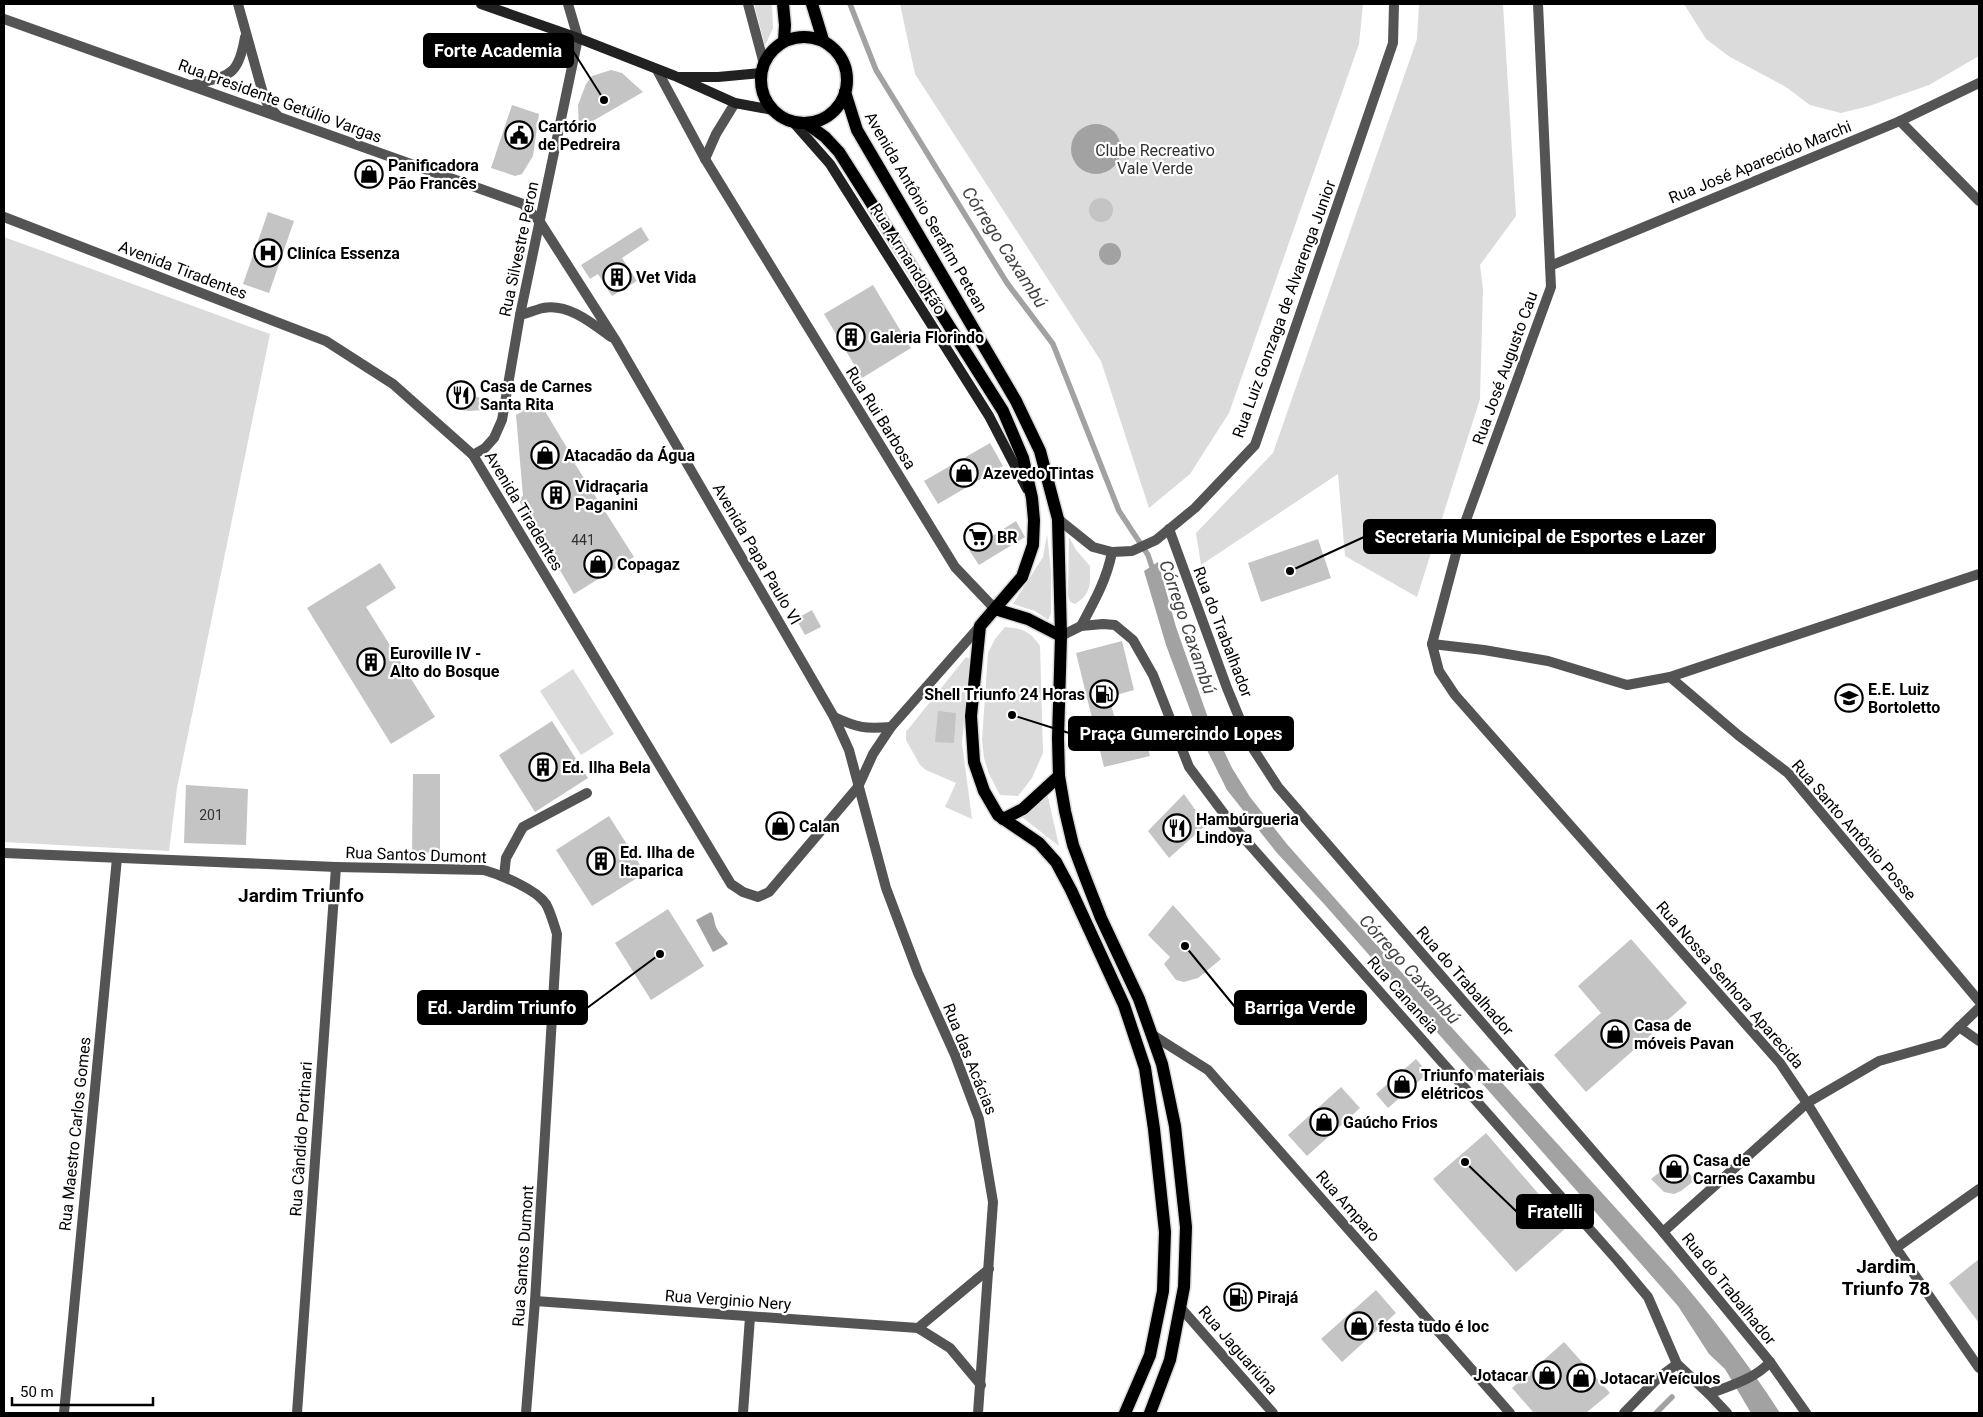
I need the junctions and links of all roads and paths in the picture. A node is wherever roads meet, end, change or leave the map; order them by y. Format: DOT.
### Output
graph roads {
  1 [pos="238,4"];
  2 [pos="481,4"];
  3 [pos="568,4"];
  4 [pos="748,4"];
  5 [pos="782,4"];
  6 [pos="812,4"];
  7 [pos="1394,4"];
  8 [pos="1538,4"];
  9 [pos="4,19"];
  10 [pos="246,33"];
  11 [pos="578,38"];
  12 [pos="823,40"];
  13 [pos="784,42"];
  14 [pos="763,68"];
  15 [pos="657,70"];
  16 [pos="675,76"];
  17 [pos="1979,83"];
  18 [pos="192,85"];
  19 [pos="845,92"];
  20 [pos="735,103"];
  21 [pos="773,110"];
  22 [pos="277,116"];
  23 [pos="1900,121"];
  24 [pos="793,122"];
  25 [pos="806,123"];
  26 [pos="705,159"];
  27 [pos="1979,201"];
  28 [pos="4,217"];
  29 [pos="540,222"];
  30 [pos="1550,266"];
  31 [pos="520,315"];
  32 [pos="616,341"];
  33 [pos="473,455"];
  34 [pos="1032,498"];
  35 [pos="1058,519"];
  36 [pos="1169,529"];
  37 [pos="1112,552"];
  38 [pos="1979,574"];
  39 [pos="995,609"];
  40 [pos="980,626"];
  41 [pos="1081,626"];
  42 [pos="1061,636"];
  43 [pos="1432,644"];
  44 [pos="1670,677"];
  45 [pos="834,717"];
  46 [pos="892,727"];
  47 [pos="1059,776"];
  48 [pos="858,787"];
  49 [pos="587,793"];
  50 [pos="1003,820"];
  51 [pos="4,853"];
  52 [pos="117,858"];
  53 [pos="336,867"];
  54 [pos="504,876"];
  55 [pos="1979,1001"];
  56 [pos="1979,1008"];
  57 [pos="1959,1027"];
  58 [pos="1151,1034"];
  59 [pos="1979,1040"];
  60 [pos="1808,1103"];
  61 [pos="1979,1189"];
  62 [pos="1662,1232"];
  63 [pos="1896,1248"];
  64 [pos="989,1269"];
  65 [pos="535,1301"];
  66 [pos="1180,1307"];
  67 [pos="750,1317"];
  68 [pos="918,1328"];
  69 [pos="1770,1362"];
  70 [pos="1677,1364"];
  71 [pos="1979,1368"];
  72 [pos="981,1385"];
  73 [pos="1709,1394"];
  74 [pos="1723,1412"];
  75 [pos="64,1413"];
  76 [pos="296,1413"];
  77 [pos="526,1413"];
  78 [pos="743,1413"];
  79 [pos="978,1413"];
  80 [pos="1125,1413"];
  81 [pos="1150,1413"];
  82 [pos="1273,1413"];
  83 [pos="1510,1413"];
  84 [pos="1624,1413"];
  85 [pos="1806,1413"];
  1 -- 10 [label="street"];
  2 -- 11 [label="main road"];
  3 -- 11 [label="street"];
  4 -- 14 [label="street"];
  5 -- 13 [label="main road"];
  6 -- 12 [label="main road"];
  7 -- 36 [label="street, Rua Luiz Gonzaga de Alvarenga Junior"];
  8 -- 30 [label="street, Rua José Augusto Cau"];
  9 -- 18 [label="street, Rua Presidente Getúlio Vargas"];
  10 -- 18 [label="street"];
  10 -- 22 [label="street"];
  11 -- 15 [label="main road"];
  11 -- 29 [label="street, Rua Silvestre Peron"];
  12 -- 13 [label="main road"];
  12 -- 19 [label="main road"];
  13 -- 14 [label="main road"];
  14 -- 16 [label="main road"];
  14 -- 21 [label="main road"];
  15 -- 16 [label="main road"];
  15 -- 26 [label="street, Rua Rui Barbosa"];
  16 -- 20 [label="main road"];
  17 -- 23 [label="street, Rua José Aparecido Marchi"];
  18 -- 22 [label="street, Rua Presidente Getúlio Vargas"];
  19 -- 25 [label="main road"];
  19 -- 35 [label="main road, Avenida Antônio Serafim Petean"];
  20 -- 21 [label="main road"];
  20 -- 26 [label="street"];
  21 -- 24 [label="main road"];
  22 -- 29 [label="street, Rua Presidente Getúlio Vargas"];
  23 -- 27 [label="street"];
  23 -- 30 [label="street, Rua José Aparecido Marchi"];
  24 -- 25 [label="main road"];
  24 -- 34 [label="main road, Rua Armando Fão"];
  25 -- 34 [label="main road"];
  26 -- 39 [label="street, Rua Rui Barbosa"];
  28 -- 33 [label="street, Avenida Tiradentes"];
  29 -- 31 [label="street, Rua Silvestre Peron"];
  29 -- 32 [label="street, Avenida Papa Paulo VI"];
  30 -- 43 [label="street, Rua José Augusto Cau"];
  31 -- 32 [label="street, Avenida Papa Paulo VI"];
  31 -- 33 [label="street, Rua Silvestre Peron"];
  32 -- 45 [label="street, Avenida Papa Paulo VI"];
  33 -- 48 [label="street, Avenida Tiradentes"];
  34 -- 39 [label="main road"];
  35 -- 37 [label="street, Rua Luiz Gonzaga de Alvarenga Junior"];
  35 -- 42 [label="main road, Avenida Antônio Serafim Petean"];
  36 -- 37 [label="street, Rua Luiz Gonzaga de Alvarenga Junior"];
  36 -- 62 [label="street, Rua do Trabalhador"];
  37 -- 41 [label="street"];
  38 -- 44 [label="street"];
  39 -- 40 [label="main road"];
  39 -- 42 [label="main road"];
  40 -- 46 [label="street"];
  40 -- 50 [label="main road"];
  41 -- 42 [label="street, Rua Cananeia"];
  41 -- 70 [label="street, Rua Cananeia"];
  42 -- 47 [label="main road, Avenida Antônio Serafim Petean"];
  43 -- 44 [label="street"];
  43 -- 60 [label="street, Rua Nossa Senhora Aparecida"];
  44 -- 55 [label="street, Rua Santo Antônio Posse"];
  45 -- 46 [label="street"];
  45 -- 48 [label="street, Avenida Papa Paulo VI"];
  46 -- 48 [label="street"];
  47 -- 50 [label="main road"];
  47 -- 58 [label="main road, Avenida Antônio Serafim Petean"];
  48 -- 64 [label="street, Rua das Acácias"];
  49 -- 54 [label="street"];
  50 -- 80 [label="main road"];
  51 -- 52 [label="street, Rua Santos Dumont"];
  52 -- 53 [label="street, Rua Santos Dumont"];
  52 -- 75 [label="street, Rua Maestro Carlos Gomes"];
  53 -- 54 [label="street, Rua Santos Dumont"];
  53 -- 76 [label="street, Rua Cândido Portinari"];
  54 -- 65 [label="street, Rua Santos Dumont"];
  56 -- 57 [label="street"];
  57 -- 59 [label="street"];
  57 -- 60 [label="street"];
  58 -- 66 [label="main road, Avenida Antônio Serafim Petean"];
  58 -- 83 [label="street, Rua Amparo"];
  60 -- 62 [label="street"];
  60 -- 63 [label="street, Rua Nossa Senhora Aparecida"];
  61 -- 63 [label="street"];
  62 -- 69 [label="street, Rua do Trabalhador"];
  63 -- 71 [label="street, Rua Nossa Senhora Aparecida"];
  64 -- 68 [label="street"];
  64 -- 72 [label="street, Rua das Acácias"];
  65 -- 67 [label="street, Rua Verginio Nery"];
  65 -- 77 [label="street, Rua Santos Dumont"];
  66 -- 81 [label="main road, Avenida Antônio Serafim Petean"];
  66 -- 82 [label="street, Rua Jaguariúna"];
  67 -- 68 [label="street, Rua Verginio Nery"];
  67 -- 78 [label="street"];
  68 -- 72 [label="street, Rua Verginio Nery"];
  69 -- 73 [label="street"];
  69 -- 85 [label="street, Rua do Trabalhador"];
  70 -- 73 [label="street, Rua Cananeia"];
  70 -- 84 [label="street"];
  72 -- 79 [label="street, Rua das Acácias"];
  73 -- 74 [label="street, Rua Cananeia"];
}
